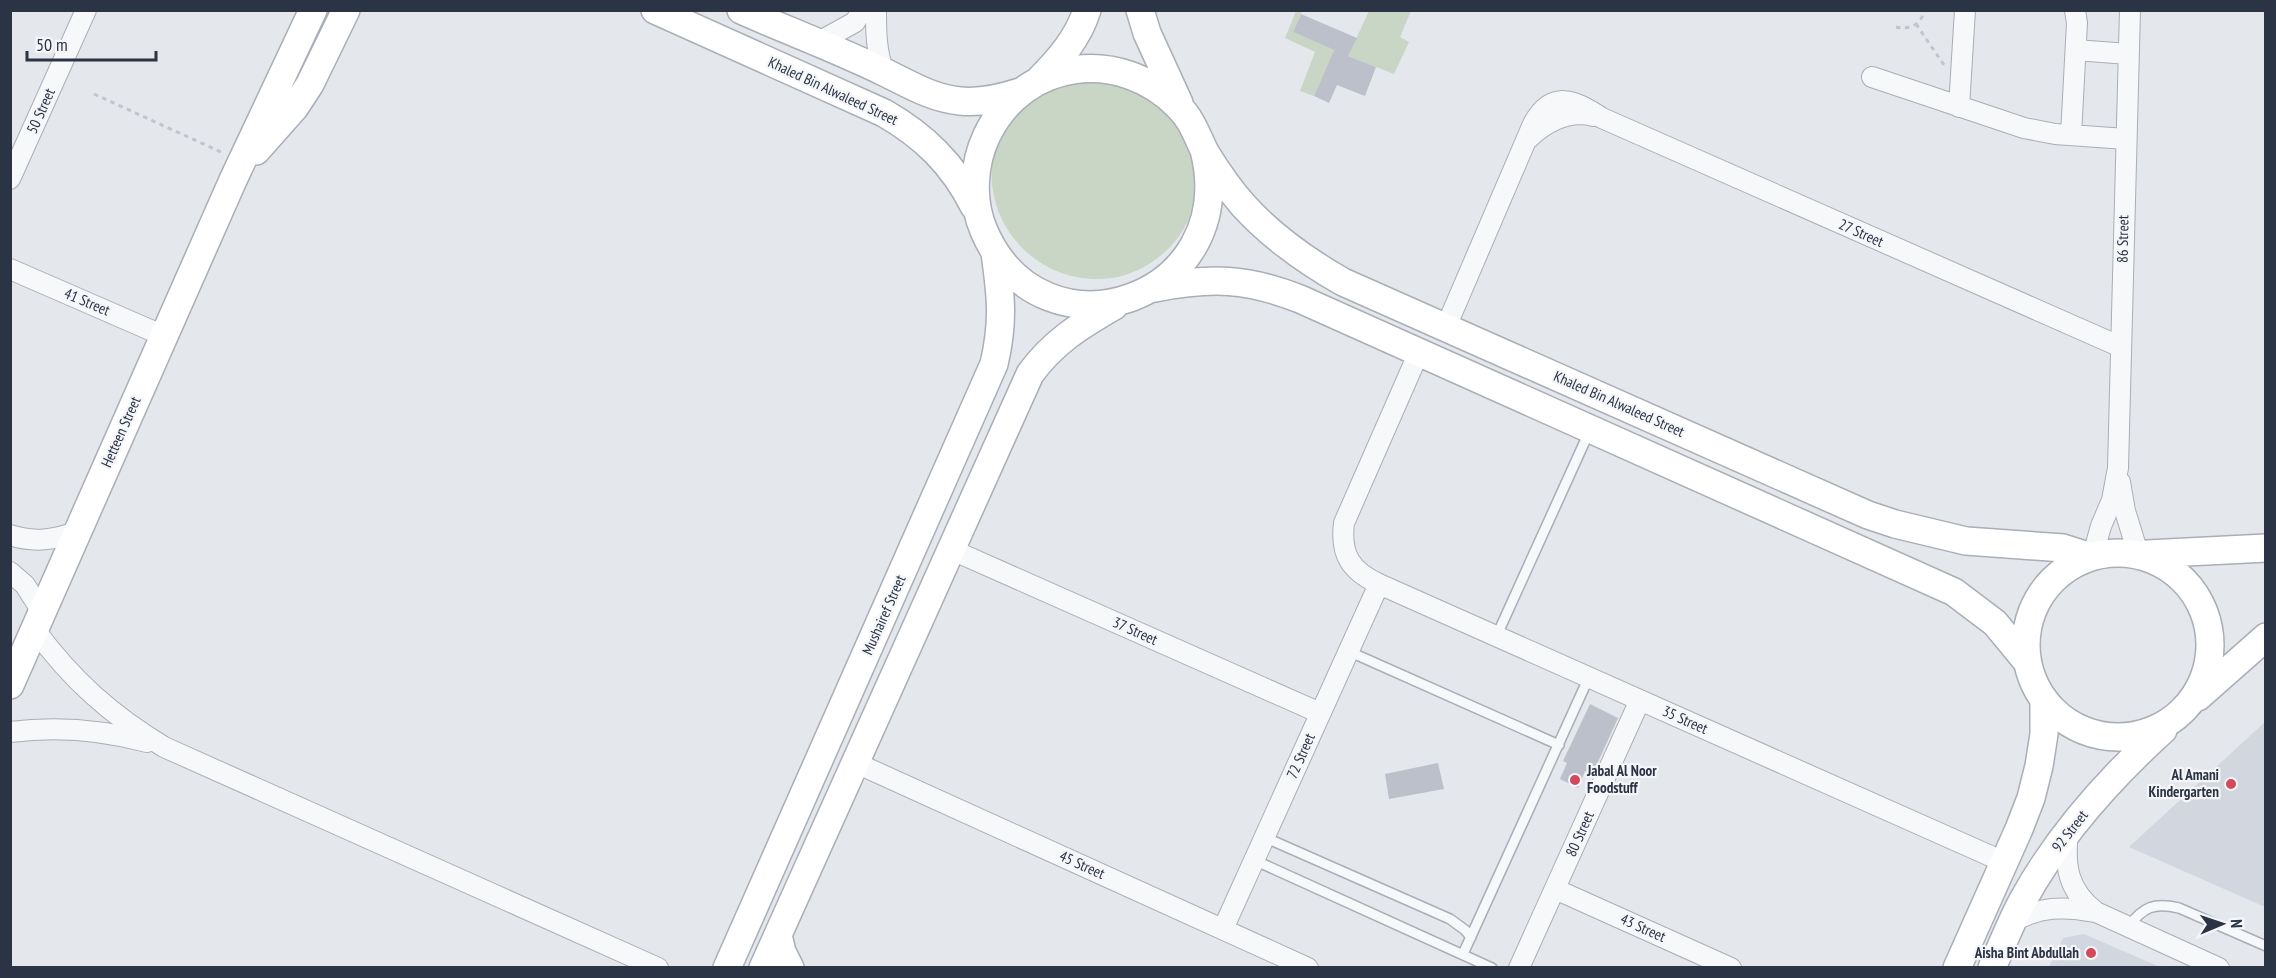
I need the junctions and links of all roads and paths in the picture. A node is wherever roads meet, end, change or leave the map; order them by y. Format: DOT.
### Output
graph roads {
  1 [pos="86,10"];
  2 [pos="313,10"];
  3 [pos="346,10"];
  4 [pos="655,10"];
  5 [pos="741,10"];
  6 [pos="862,10"];
  7 [pos="876,10"];
  8 [pos="1087,10"];
  9 [pos="1140,10"];
  10 [pos="1924,10"];
  11 [pos="1965,10"];
  12 [pos="2075,10"];
  13 [pos="2130,10"];
  14 [pos="1917,24"];
  15 [pos="1896,27"];
  16 [pos="817,44"];
  17 [pos="2076,50"];
  18 [pos="2128,54"];
  19 [pos="884,72"];
  20 [pos="1872,77"];
  21 [pos="1032,85"];
  22 [pos="93,94"];
  23 [pos="1960,98"];
  24 [pos="1182,110"];
  25 [pos="2071,135"];
  26 [pos="2126,139"];
  27 [pos="1204,150"];
  28 [pos="238,171"];
  29 [pos="10,179"];
  30 [pos="978,212"];
  31 [pos="995,253"];
  32 [pos="10,269"];
  33 [pos="1153,288"];
  34 [pos="1122,301"];
  35 [pos="1446,327"];
  36 [pos="164,336"];
  37 [pos="2121,347"];
  38 [pos="1419,352"];
  39 [pos="1590,429"];
  40 [pos="2118,468"];
  41 [pos="78,531"];
  42 [pos="10,535"];
  43 [pos="2265,548"];
  44 [pos="950,549"];
  45 [pos="2141,554"];
  46 [pos="2090,556"];
  47 [pos="10,572"];
  48 [pos="1372,581"];
  49 [pos="39,621"];
  50 [pos="1497,636"];
  51 [pos="2265,638"];
  52 [pos="1348,651"];
  53 [pos="2028,663"];
  54 [pos="1589,677"];
  55 [pos="10,685"];
  56 [pos="1640,700"];
  57 [pos="2044,700"];
  58 [pos="2184,710"];
  59 [pos="1320,713"];
  60 [pos="10,732"];
  61 [pos="1558,745"];
  62 [pos="164,747"];
  63 [pos="856,763"];
  64 [pos="2068,833"];
  65 [pos="1264,837"];
  66 [pos="1254,860"];
  67 [pos="2004,862"];
  68 [pos="1555,889"];
  69 [pos="2096,912"];
  70 [pos="2012,923"];
  71 [pos="2128,927"];
  72 [pos="1223,929"];
  73 [pos="778,935"];
  74 [pos="1471,937"];
  75 [pos="2265,946"];
  76 [pos="1463,954"];
  77 [pos="1710,963"];
  78 [pos="1298,965"];
  79 [pos="658,968"];
  80 [pos="727,968"];
  81 [pos="763,968"];
  82 [pos="790,968"];
  83 [pos="1492,968"];
  84 [pos="1519,968"];
  85 [pos="1731,968"];
  86 [pos="1956,968"];
  87 [pos="1992,968"];
  88 [pos="2219,968"];
  1 -- 29 [label="street, 50 Street"];
  2 -- 28 [label="main road, Hetteen Street"];
  3 -- 28 [label="main road, Hetteen Street"];
  4 -- 30 [label="main road, Khaled Bin Alwaleed Street"];
  5 -- 16 [label="main road"];
  6 -- 16 [label="street"];
  7 -- 19 [label="street"];
  8 -- 21 [label="main road"];
  9 -- 24 [label="main road"];
  10 -- 14 [label="path"];
  11 -- 23 [label="street"];
  12 -- 17 [label="street"];
  13 -- 18 [label="street, 86 Street"];
  14 -- 15 [label="path"];
  14 -- 23 [label="path"];
  16 -- 19 [label="main road"];
  17 -- 18 [label="street"];
  17 -- 25 [label="street"];
  18 -- 26 [label="street, 86 Street"];
  19 -- 21 [label="main road"];
  20 -- 23 [label="street"];
  21 -- 24 [label="main road"];
  21 -- 30 [label="main road"];
  22 -- 28 [label="path"];
  23 -- 25 [label="street"];
  24 -- 27 [label="main road"];
  25 -- 26 [label="street"];
  26 -- 37 [label="street, 86 Street"];
  27 -- 33 [label="main road"];
  27 -- 35 [label="main road, Khaled Bin Alwaleed Street"];
  28 -- 36 [label="main road, Hetteen Street"];
  30 -- 31 [label="main road"];
  31 -- 34 [label="main road"];
  31 -- 80 [label="main road, Mushairef Street"];
  32 -- 36 [label="street, 41 Street"];
  33 -- 34 [label="main road"];
  33 -- 38 [label="main road"];
  34 -- 44 [label="main road"];
  35 -- 37 [label="street, 27 Street"];
  35 -- 46 [label="main road, Khaled Bin Alwaleed Street"];
  36 -- 41 [label="main road, Hetteen Street"];
  37 -- 40 [label="street, 86 Street"];
  38 -- 39 [label="main road"];
  38 -- 48 [label="street"];
  39 -- 50 [label="lane"];
  39 -- 53 [label="main road"];
  40 -- 45 [label="street, 86 Street"];
  40 -- 46 [label="street, 86 Street"];
  41 -- 42 [label="street"];
  41 -- 49 [label="main road, Hetteen Street"];
  43 -- 45 [label="main road"];
  44 -- 59 [label="street, 37 Street"];
  44 -- 63 [label="main road"];
  45 -- 46 [label="main road"];
  45 -- 58 [label="main road"];
  46 -- 53 [label="main road"];
  47 -- 49 [label="street"];
  48 -- 50 [label="street, 35 Street"];
  48 -- 52 [label="street, 72 Street"];
  49 -- 55 [label="main road, Hetteen Street"];
  49 -- 62 [label="street"];
  50 -- 54 [label="street, 35 Street"];
  51 -- 58 [label="main road"];
  52 -- 59 [label="street, 72 Street"];
  52 -- 61 [label="lane"];
  53 -- 57 [label="main road"];
  54 -- 56 [label="street, 35 Street"];
  54 -- 61 [label="lane"];
  56 -- 67 [label="street, 35 Street"];
  56 -- 68 [label="street, 80 Street"];
  57 -- 58 [label="main road"];
  57 -- 67 [label="main road"];
  58 -- 64 [label="main road, 92 Street"];
  59 -- 65 [label="street, 72 Street"];
  60 -- 62 [label="street"];
  61 -- 74 [label="lane"];
  62 -- 79 [label="street"];
  63 -- 72 [label="street, 45 Street"];
  63 -- 73 [label="main road"];
  64 -- 69 [label="street"];
  64 -- 70 [label="main road, 92 Street"];
  65 -- 66 [label="street, 72 Street"];
  65 -- 74 [label="lane"];
  66 -- 72 [label="street, 72 Street"];
  66 -- 76 [label="lane"];
  67 -- 86 [label="main road"];
  68 -- 77 [label="street, 43 Street"];
  68 -- 84 [label="street, 80 Street"];
  69 -- 70 [label="street"];
  69 -- 71 [label="street"];
  70 -- 87 [label="main road, 92 Street"];
  71 -- 75 [label="lane"];
  71 -- 88 [label="street"];
  72 -- 78 [label="street, 45 Street"];
  73 -- 81 [label="main road"];
  73 -- 82 [label="main road"];
  74 -- 76 [label="lane"];
  76 -- 83 [label="lane"];
  77 -- 85 [label="street, 43 Street"];
}
